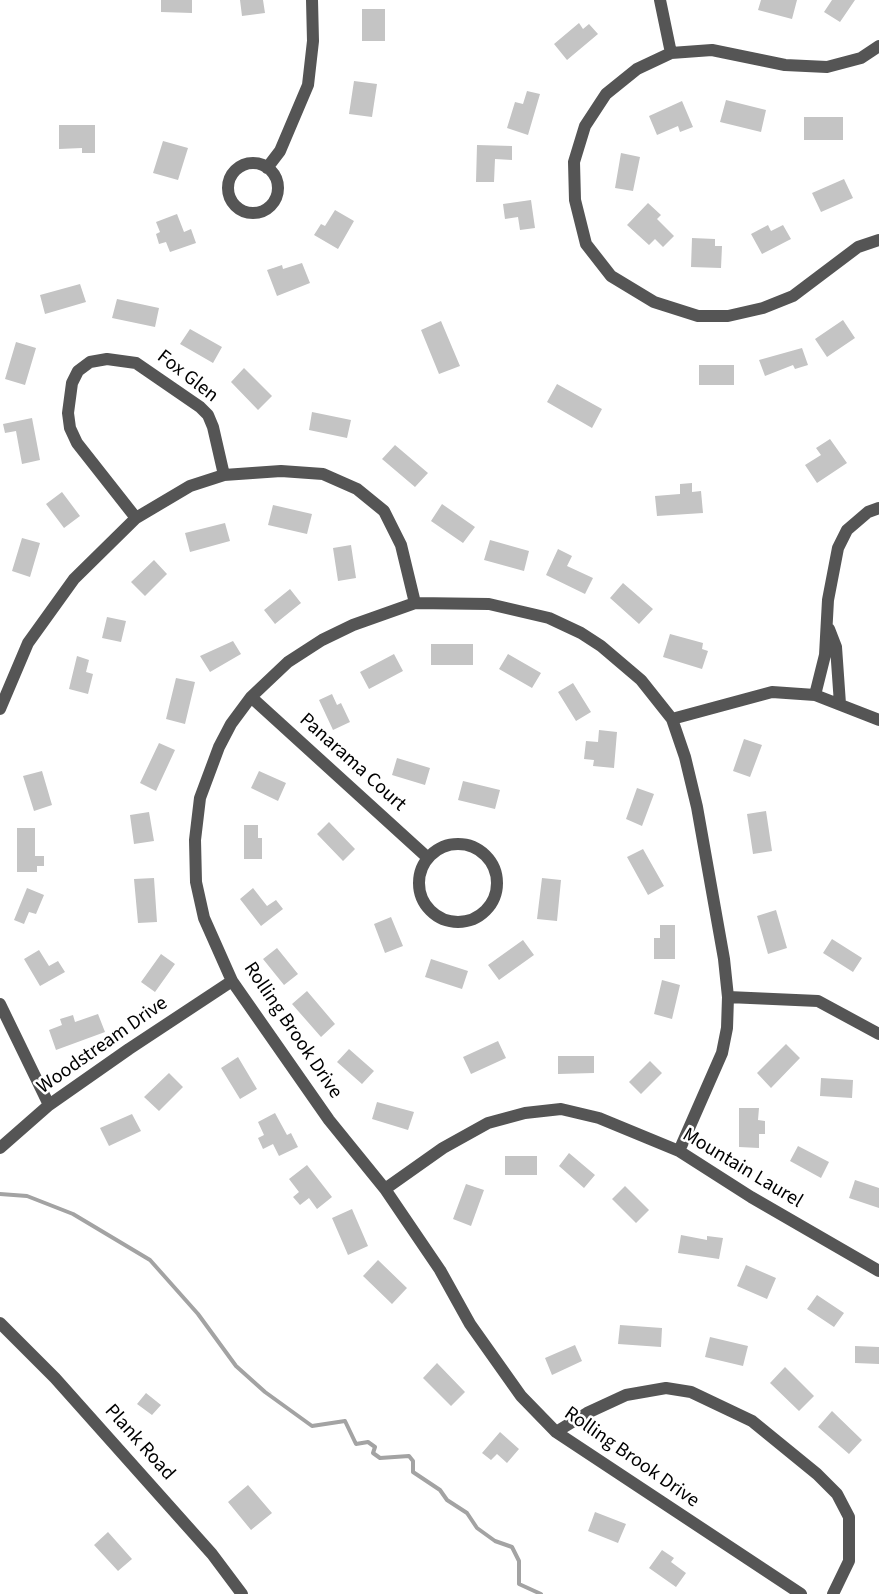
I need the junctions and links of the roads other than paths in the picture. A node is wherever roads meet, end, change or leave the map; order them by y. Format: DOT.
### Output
graph roads {
  1 [pos="312,0"];
  2 [pos="660,0"];
  3 [pos="879,46"];
  4 [pos="671,53"];
  5 [pos="267,168"];
  6 [pos="879,240"];
  7 [pos="224,475"];
  8 [pos="879,508"];
  9 [pos="136,518"];
  10 [pos="415,603"];
  11 [pos="828,628"];
  12 [pos="815,695"];
  13 [pos="251,697"];
  14 [pos="840,704"];
  15 [pos="0,709"];
  16 [pos="672,719"];
  17 [pos="879,720"];
  18 [pos="428,858"];
  19 [pos="232,981"];
  20 [pos="728,997"];
  21 [pos="0,1004"];
  22 [pos="879,1034"];
  23 [pos="49,1105"];
  24 [pos="0,1148"];
  25 [pos="679,1151"];
  26 [pos="385,1189"];
  27 [pos="879,1271"];
  28 [pos="0,1323"];
  29 [pos="556,1432"];
  30 [pos="242,1594"];
  31 [pos="801,1594"];
  32 [pos="833,1594"];
  1 -- 5 [label="street"];
  2 -- 4 [label="street"];
  3 -- 4 [label="street"];
  4 -- 6 [label="street"];
  5 -- 5 [label="street"];
  7 -- 9 [label="street"];
  7 -- 9 [label="street, Fox Glen"];
  7 -- 10 [label="street"];
  8 -- 11 [label="street"];
  9 -- 15 [label="street"];
  10 -- 13 [label="street, Rolling Brook Drive"];
  10 -- 16 [label="street, Rolling Brook Drive"];
  11 -- 12 [label="street"];
  11 -- 14 [label="street"];
  12 -- 14 [label="street"];
  12 -- 16 [label="street"];
  13 -- 18 [label="street, Panarama Court"];
  13 -- 19 [label="street, Rolling Brook Drive"];
  14 -- 17 [label="street"];
  16 -- 20 [label="street, Rolling Brook Drive"];
  18 -- 18 [label="street"];
  19 -- 23 [label="street, Woodstream Drive"];
  19 -- 26 [label="street, Rolling Brook Drive"];
  20 -- 22 [label="street"];
  20 -- 25 [label="street, Rolling Brook Drive"];
  21 -- 23 [label="street"];
  23 -- 24 [label="street, Woodstream Drive"];
  25 -- 26 [label="street, Mountain Laurel"];
  25 -- 27 [label="street, Mountain Laurel"];
  26 -- 29 [label="street, Rolling Brook Drive"];
  28 -- 30 [label="street, Plank Road"];
  29 -- 31 [label="street, Rolling Brook Drive"];
  29 -- 32 [label="street"];
}
